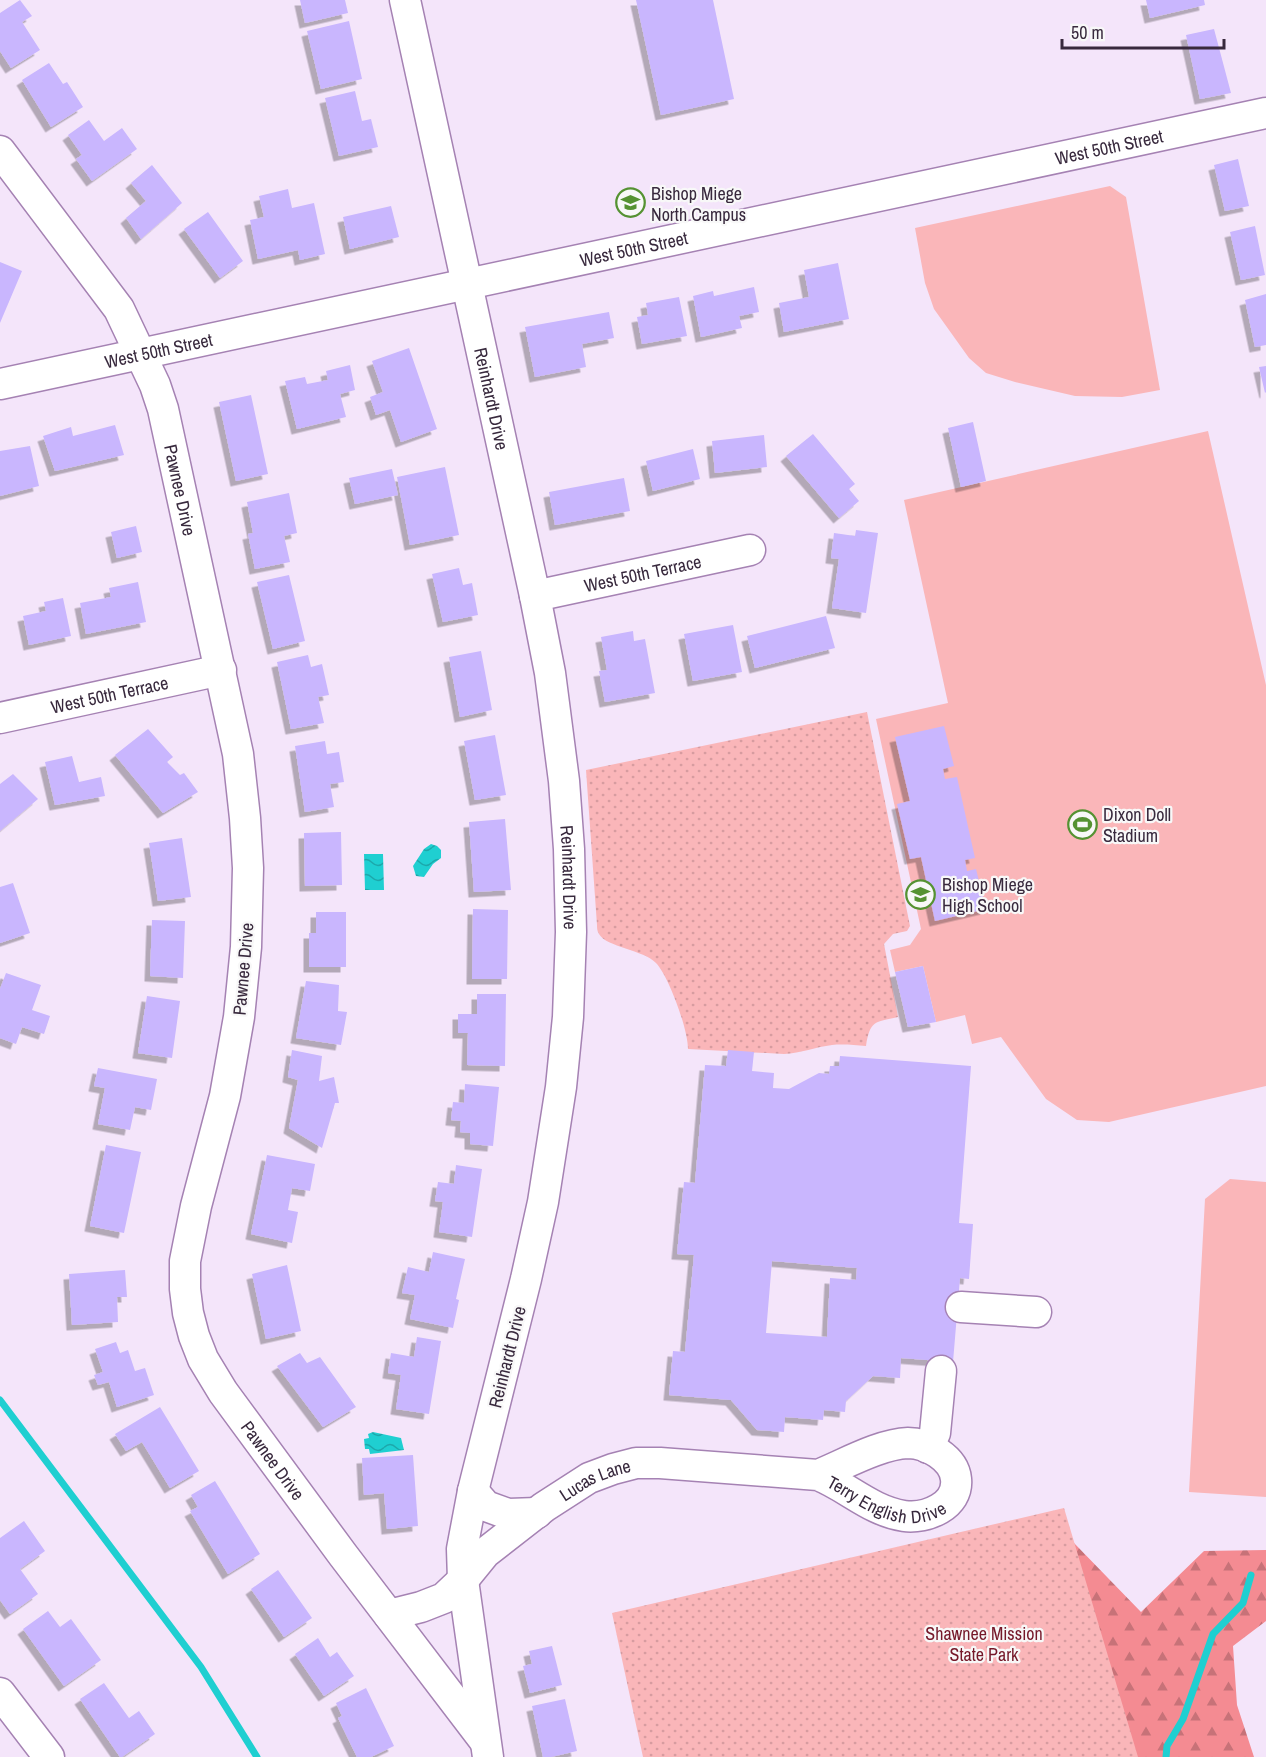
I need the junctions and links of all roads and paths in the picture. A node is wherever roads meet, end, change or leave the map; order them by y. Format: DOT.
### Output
graph roads {
  1 [pos="405,0"];
  2 [pos="1266,113"];
  3 [pos="0,151"];
  4 [pos="466,285"];
  5 [pos="141,354"];
  6 [pos="0,384"];
  7 [pos="750,550"];
  8 [pos="535,596"];
  9 [pos="221,670"];
  10 [pos="0,718"];
  11 [pos="961,1307"];
  12 [pos="1036,1312"];
  13 [pos="940,1371"];
  14 [pos="928,1448"];
  15 [pos="818,1475"];
  16 [pos="473,1491"];
  17 [pos="537,1513"];
  18 [pos="463,1580"];
  19 [pos="388,1615"];
  20 [pos="0,1693"];
  21 [pos="487,1750"];
  22 [pos="49,1757"];
  1 -- 4 [label="street, Reinhardt Drive"];
  2 -- 4 [label="street, West 50th Street"];
  3 -- 5 [label="street, Pawnee Drive"];
  4 -- 5 [label="street, West 50th Street"];
  4 -- 8 [label="street, Reinhardt Drive"];
  5 -- 6 [label="street, West 50th Street"];
  5 -- 9 [label="street, Pawnee Drive"];
  7 -- 8 [label="street, West 50th Terrace"];
  8 -- 16 [label="street, Reinhardt Drive"];
  9 -- 10 [label="street, West 50th Terrace"];
  9 -- 19 [label="street, Pawnee Drive"];
  11 -- 12 [label="street"];
  13 -- 14 [label="street"];
  14 -- 15 [label="street, Terry English Drive"];
  14 -- 15 [label="street, Terry English Drive"];
  15 -- 17 [label="street, Lucas Lane"];
  16 -- 17 [label="street"];
  16 -- 18 [label="street, Reinhardt Drive"];
  17 -- 18 [label="street, Lucas Lane"];
  18 -- 19 [label="street, Lucas Lane"];
  18 -- 21 [label="street, Reinhardt Drive"];
  19 -- 21 [label="street, Pawnee Drive"];
  20 -- 22 [label="street"];
}
